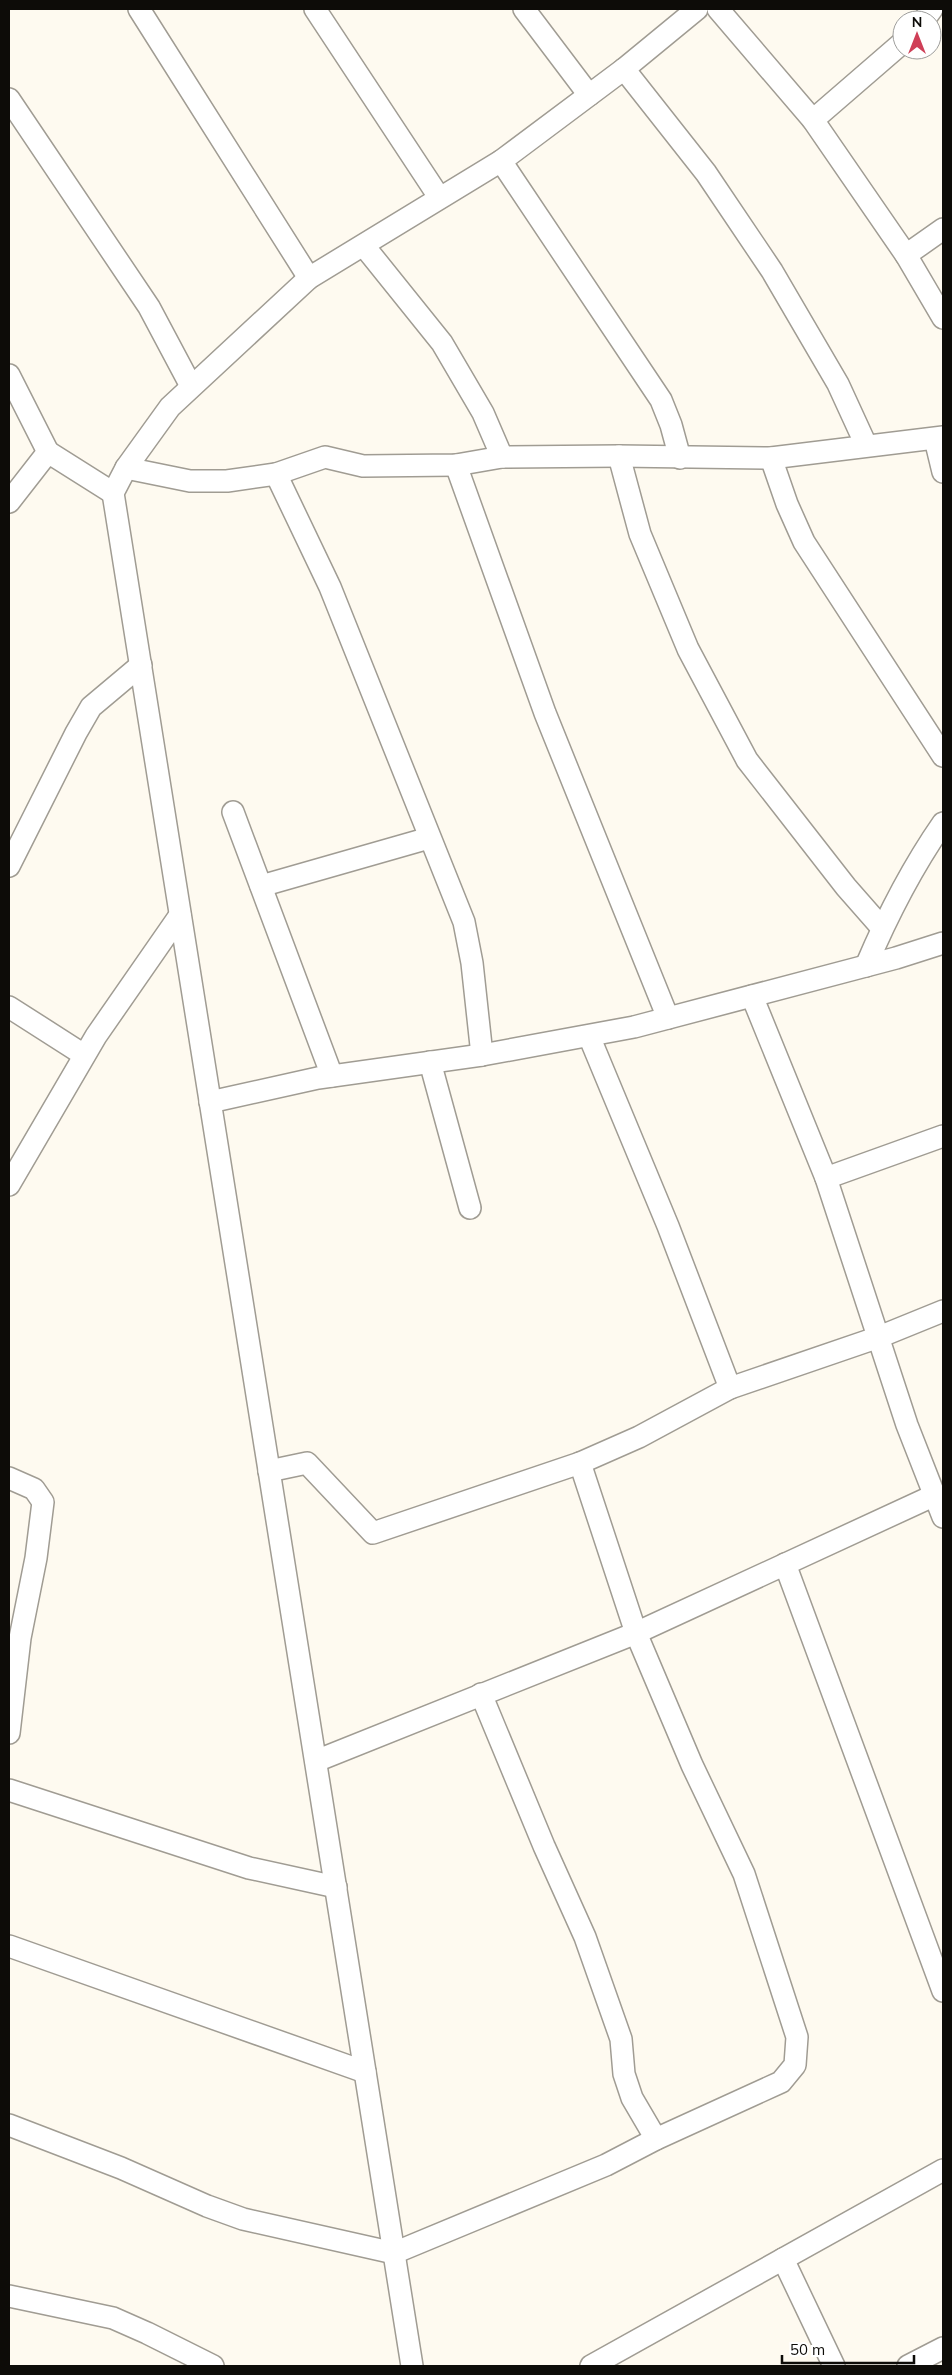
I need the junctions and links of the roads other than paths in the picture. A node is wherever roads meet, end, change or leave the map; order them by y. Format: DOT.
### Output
graph roads {
  1 [pos="139,9"];
  2 [pos="315,9"];
  3 [pos="524,9"];
  4 [pos="697,9"];
  5 [pos="718,9"];
  6 [pos="892,51"];
  7 [pos="624,69"];
  8 [pos="589,95"];
  9 [pos="9,99"];
  10 [pos="812,120"];
  11 [pos="501,160"];
  12 [pos="439,197"];
  13 [pos="943,229"];
  14 [pos="364,246"];
  15 [pos="906,255"];
  16 [pos="309,278"];
  17 [pos="943,318"];
  18 [pos="9,375"];
  19 [pos="191,386"];
  20 [pos="939,438"];
  21 [pos="866,445"];
  22 [pos="48,452"];
  23 [pos="620,456"];
  24 [pos="502,457"];
  25 [pos="680,458"];
  26 [pos="771,458"];
  27 [pos="456,465"];
  28 [pos="126,468"];
  29 [pos="943,472"];
  30 [pos="276,474"];
  31 [pos="114,493"];
  32 [pos="9,502"];
  33 [pos="141,665"];
  34 [pos="943,756"];
  35 [pos="233,812"];
  36 [pos="943,823"];
  37 [pos="429,838"];
  38 [pos="9,866"];
  39 [pos="261,886"];
  40 [pos="180,915"];
  41 [pos="882,928"];
  42 [pos="943,943"];
  43 [pos="866,966"];
  44 [pos="752,996"];
  45 [pos="9,1007"];
  46 [pos="668,1018"];
  47 [pos="589,1036"];
  48 [pos="84,1055"];
  49 [pos="482,1055"];
  50 [pos="430,1062"];
  51 [pos="332,1076"];
  52 [pos="210,1102"];
  53 [pos="943,1136"];
  54 [pos="826,1178"];
  55 [pos="9,1185"];
  56 [pos="470,1208"];
  57 [pos="943,1311"];
  58 [pos="880,1337"];
  59 [pos="730,1388"];
  60 [pos="580,1463"];
  61 [pos="269,1470"];
  62 [pos="9,1478"];
  63 [pos="935,1495"];
  64 [pos="943,1517"];
  65 [pos="785,1564"];
  66 [pos="636,1633"];
  67 [pos="481,1694"];
  68 [pos="9,1733"];
  69 [pos="316,1762"];
  70 [pos="9,1790"];
  71 [pos="336,1888"];
  72 [pos="9,1946"];
  73 [pos="943,1992"];
  74 [pos="365,2072"];
  75 [pos="9,2125"];
  76 [pos="656,2140"];
  77 [pos="943,2170"];
  78 [pos="394,2253"];
  79 [pos="783,2259"];
  80 [pos="9,2296"];
  81 [pos="943,2348"];
  82 [pos="213,2366"];
  83 [pos="412,2366"];
  84 [pos="591,2366"];
  85 [pos="834,2366"];
  86 [pos="908,2366"];
  1 -- 16 [label="street"];
  2 -- 12 [label="street"];
  3 -- 8 [label="street"];
  4 -- 7 [label="street"];
  5 -- 10 [label="street"];
  6 -- 10 [label="street"];
  7 -- 8 [label="street"];
  7 -- 21 [label="street"];
  8 -- 11 [label="street"];
  9 -- 19 [label="street"];
  10 -- 15 [label="street"];
  11 -- 12 [label="street"];
  11 -- 25 [label="street"];
  12 -- 14 [label="street"];
  13 -- 15 [label="street"];
  14 -- 16 [label="street"];
  14 -- 24 [label="street"];
  15 -- 17 [label="street"];
  16 -- 19 [label="street"];
  18 -- 22 [label="street"];
  19 -- 28 [label="street"];
  20 -- 21 [label="street"];
  20 -- 29 [label="street"];
  21 -- 26 [label="street"];
  22 -- 31 [label="street"];
  22 -- 32 [label="street"];
  23 -- 24 [label="street"];
  23 -- 25 [label="street"];
  23 -- 41 [label="street"];
  24 -- 27 [label="street"];
  25 -- 26 [label="street"];
  26 -- 34 [label="street"];
  27 -- 30 [label="street"];
  27 -- 46 [label="street"];
  28 -- 30 [label="street"];
  28 -- 31 [label="street"];
  30 -- 37 [label="street"];
  31 -- 33 [label="street"];
  33 -- 38 [label="street"];
  33 -- 40 [label="street"];
  35 -- 39 [label="street"];
  36 -- 41 [label="street"];
  37 -- 39 [label="street"];
  37 -- 49 [label="street"];
  39 -- 51 [label="street"];
  40 -- 48 [label="street"];
  40 -- 52 [label="street"];
  41 -- 43 [label="street"];
  42 -- 43 [label="street"];
  43 -- 44 [label="street"];
  44 -- 46 [label="street"];
  44 -- 54 [label="street"];
  45 -- 48 [label="street"];
  46 -- 47 [label="street"];
  47 -- 49 [label="street"];
  47 -- 59 [label="street"];
  48 -- 55 [label="street"];
  49 -- 50 [label="street"];
  50 -- 51 [label="street"];
  50 -- 56 [label="street"];
  51 -- 52 [label="street"];
  52 -- 61 [label="street"];
  53 -- 54 [label="street"];
  54 -- 58 [label="street"];
  57 -- 58 [label="street"];
  58 -- 59 [label="street"];
  58 -- 63 [label="street"];
  59 -- 60 [label="street"];
  60 -- 61 [label="street"];
  60 -- 66 [label="street"];
  61 -- 69 [label="street"];
  62 -- 68 [label="street"];
  63 -- 64 [label="street"];
  63 -- 65 [label="street"];
  65 -- 66 [label="street"];
  65 -- 73 [label="street"];
  66 -- 67 [label="street"];
  66 -- 76 [label="street"];
  67 -- 69 [label="street"];
  67 -- 76 [label="street"];
  69 -- 71 [label="street"];
  70 -- 71 [label="street"];
  71 -- 74 [label="street"];
  72 -- 74 [label="street"];
  74 -- 78 [label="street"];
  75 -- 78 [label="street"];
  76 -- 78 [label="street"];
  77 -- 79 [label="street"];
  78 -- 83 [label="street"];
  79 -- 84 [label="street"];
  79 -- 85 [label="street"];
  80 -- 82 [label="street"];
  81 -- 86 [label="street"];
}
